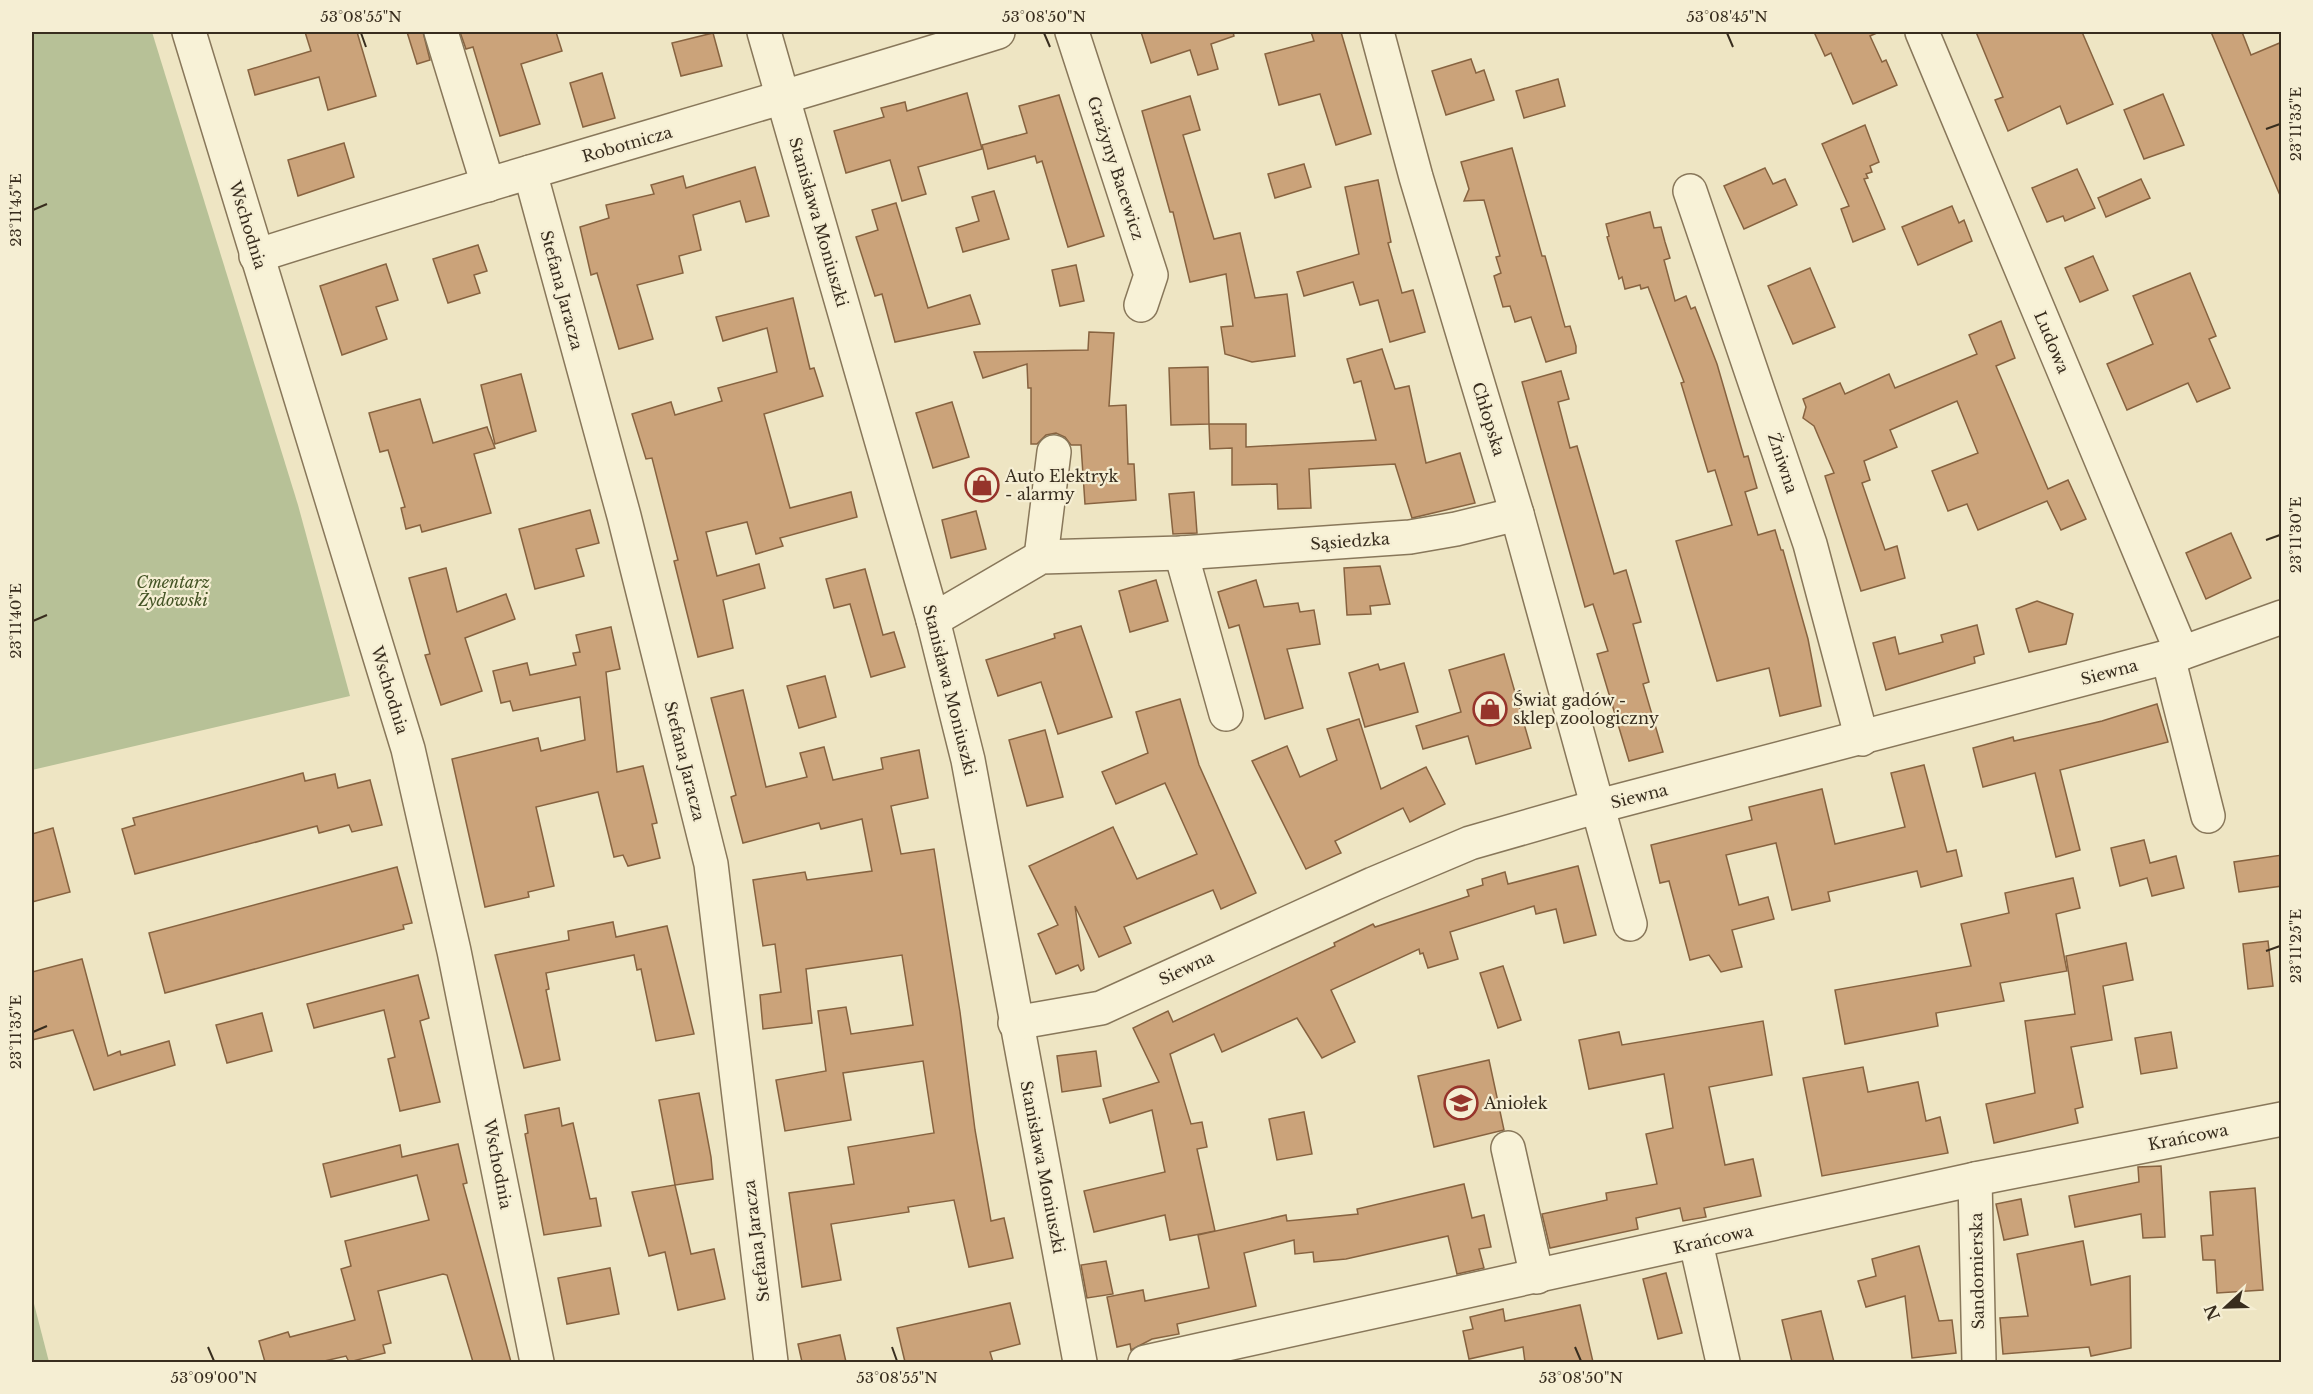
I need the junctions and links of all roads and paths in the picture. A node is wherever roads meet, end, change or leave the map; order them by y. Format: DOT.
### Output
graph roads {
  1 [pos="189,32"];
  2 [pos="441,32"];
  3 [pos="764,32"];
  4 [pos="998,32"];
  5 [pos="1072,32"];
  6 [pos="1377,32"];
  7 [pos="1922,32"];
  8 [pos="784,99"];
  9 [pos="530,172"];
  10 [pos="488,185"];
  11 [pos="1690,191"];
  12 [pos="256,256"];
  13 [pos="1141,305"];
  14 [pos="1054,452"];
  15 [pos="1517,514"];
  16 [pos="1181,553"];
  17 [pos="1041,557"];
  18 [pos="2282,617"];
  19 [pos="933,620"];
  20 [pos="2175,655"];
  21 [pos="1226,714"];
  22 [pos="1862,739"];
  23 [pos="1599,806"];
  24 [pos="2208,816"];
  25 [pos="1630,924"];
  26 [pos="1015,1023"];
  27 [pos="2282,1119"];
  28 [pos="1508,1148"];
  29 [pos="1975,1179"];
  30 [pos="1696,1243"];
  31 [pos="1537,1277"];
  32 [pos="537,1362"];
  33 [pos="771,1362"];
  34 [pos="1080,1362"];
  35 [pos="1145,1362"];
  36 [pos="1723,1362"];
  37 [pos="1979,1362"];
  1 -- 12 [label="street, Wschodnia"];
  2 -- 10 [label="street"];
  3 -- 8 [label="street, Stanisława Moniuszki"];
  4 -- 8 [label="street, Robotnicza"];
  5 -- 13 [label="street, Grażyny Bacewicz"];
  6 -- 15 [label="street, Chłopska"];
  7 -- 20 [label="street, Ludowa"];
  8 -- 9 [label="street, Robotnicza"];
  8 -- 19 [label="street, Stanisława Moniuszki"];
  9 -- 10 [label="street, Robotnicza"];
  9 -- 33 [label="street, Stefana Jaracza"];
  10 -- 12 [label="street, Robotnicza"];
  11 -- 22 [label="street, Żniwna"];
  12 -- 32 [label="street, Wschodnia"];
  14 -- 17 [label="street"];
  15 -- 16 [label="street, Sąsiedzka"];
  15 -- 23 [label="street, Chłopska"];
  16 -- 17 [label="street, Sąsiedzka"];
  16 -- 21 [label="street"];
  17 -- 19 [label="street, Sąsiedzka"];
  18 -- 20 [label="street, Siewna"];
  19 -- 26 [label="street, Stanisława Moniuszki"];
  20 -- 22 [label="street, Siewna"];
  20 -- 24 [label="street, Ludowa"];
  22 -- 23 [label="street, Siewna"];
  23 -- 25 [label="street, Chłopska"];
  23 -- 26 [label="street, Siewna"];
  26 -- 34 [label="street, Stanisława Moniuszki"];
  27 -- 29 [label="street, Krańcowa"];
  28 -- 31 [label="street"];
  29 -- 30 [label="street, Krańcowa"];
  29 -- 37 [label="street, Sandomierska"];
  30 -- 31 [label="street, Krańcowa"];
  30 -- 36 [label="street"];
  31 -- 35 [label="street, Krańcowa"];
}
